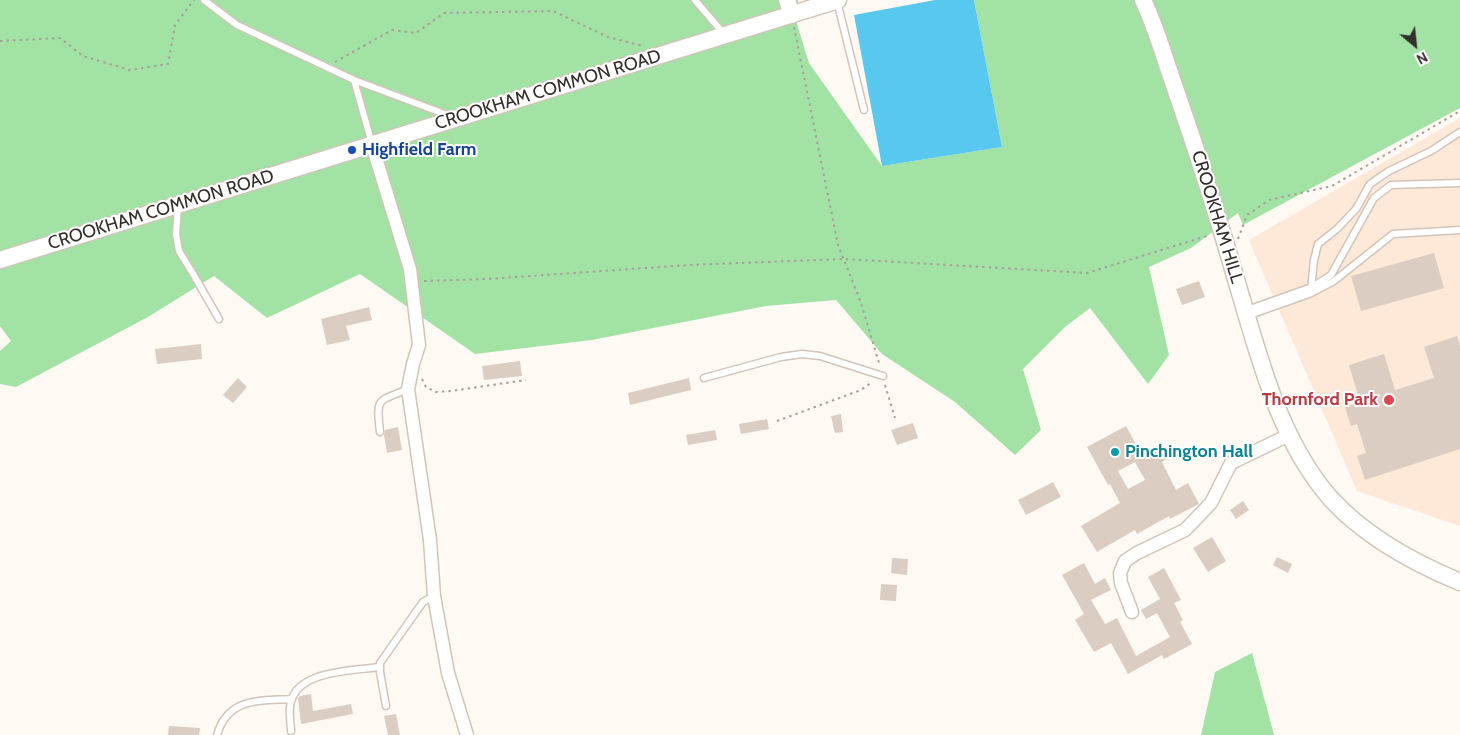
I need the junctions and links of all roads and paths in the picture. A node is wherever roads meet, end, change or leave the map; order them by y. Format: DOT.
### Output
graph roads {
  1 [pos="194,0"];
  2 [pos="204,0"];
  3 [pos="695,0"];
  4 [pos="837,0"];
  5 [pos="1143,0"];
  6 [pos="790,7"];
  7 [pos="725,35"];
  8 [pos="0,41"];
  9 [pos="644,46"];
  10 [pos="326,67"];
  11 [pos="354,80"];
  12 [pos="864,110"];
  13 [pos="1460,112"];
  14 [pos="458,118"];
  15 [pos="1460,132"];
  16 [pos="372,145"];
  17 [pos="1460,183"];
  18 [pos="178,205"];
  19 [pos="1460,230"];
  20 [pos="1222,231"];
  21 [pos="844,259"];
  22 [pos="0,260"];
  23 [pos="1231,260"];
  24 [pos="412,282"];
  25 [pos="1310,291"];
  26 [pos="1246,313"];
  27 [pos="219,319"];
  28 [pos="413,364"];
  29 [pos="882,376"];
  30 [pos="704,378"];
  31 [pos="526,380"];
  32 [pos="408,389"];
  33 [pos="895,418"];
  34 [pos="778,421"];
  35 [pos="380,432"];
  36 [pos="1289,435"];
  37 [pos="1460,582"];
  38 [pos="434,596"];
  39 [pos="1132,612"];
  40 [pos="379,667"];
  41 [pos="292,699"];
  42 [pos="386,706"];
  43 [pos="291,731"];
  44 [pos="217,735"];
  45 [pos="467,735"];
  1 -- 8 [label="path"];
  2 -- 10 [label="lane"];
  3 -- 7 [label="lane"];
  4 -- 6 [label="street, CROOKHAM COMMON ROAD"];
  4 -- 12 [label="lane"];
  5 -- 20 [label="street, CROOKHAM HILL"];
  6 -- 7 [label="street, CROOKHAM COMMON ROAD"];
  6 -- 21 [label="path"];
  7 -- 14 [label="street, CROOKHAM COMMON ROAD"];
  9 -- 10 [label="path"];
  10 -- 11 [label="lane"];
  11 -- 14 [label="lane"];
  11 -- 16 [label="lane"];
  13 -- 23 [label="path"];
  14 -- 16 [label="street, CROOKHAM COMMON ROAD"];
  15 -- 25 [label="lane"];
  16 -- 18 [label="street, CROOKHAM COMMON ROAD"];
  16 -- 24 [label="street"];
  17 -- 25 [label="lane"];
  18 -- 22 [label="street, CROOKHAM COMMON ROAD"];
  18 -- 27 [label="lane"];
  19 -- 25 [label="lane"];
  20 -- 21 [label="path"];
  20 -- 23 [label="street, CROOKHAM HILL"];
  21 -- 24 [label="path"];
  21 -- 29 [label="path"];
  23 -- 26 [label="street, CROOKHAM HILL"];
  24 -- 28 [label="street"];
  25 -- 26 [label="lane"];
  26 -- 36 [label="street, CROOKHAM HILL"];
  28 -- 31 [label="path"];
  28 -- 32 [label="street"];
  29 -- 30 [label="lane"];
  29 -- 33 [label="path"];
  29 -- 34 [label="path"];
  32 -- 35 [label="lane"];
  32 -- 38 [label="street"];
  36 -- 37 [label="street, CROOKHAM HILL"];
  36 -- 39 [label="street"];
  38 -- 40 [label="lane"];
  38 -- 45 [label="street"];
  40 -- 41 [label="lane"];
  40 -- 42 [label="lane"];
  41 -- 43 [label="lane"];
  41 -- 44 [label="lane"];
}
